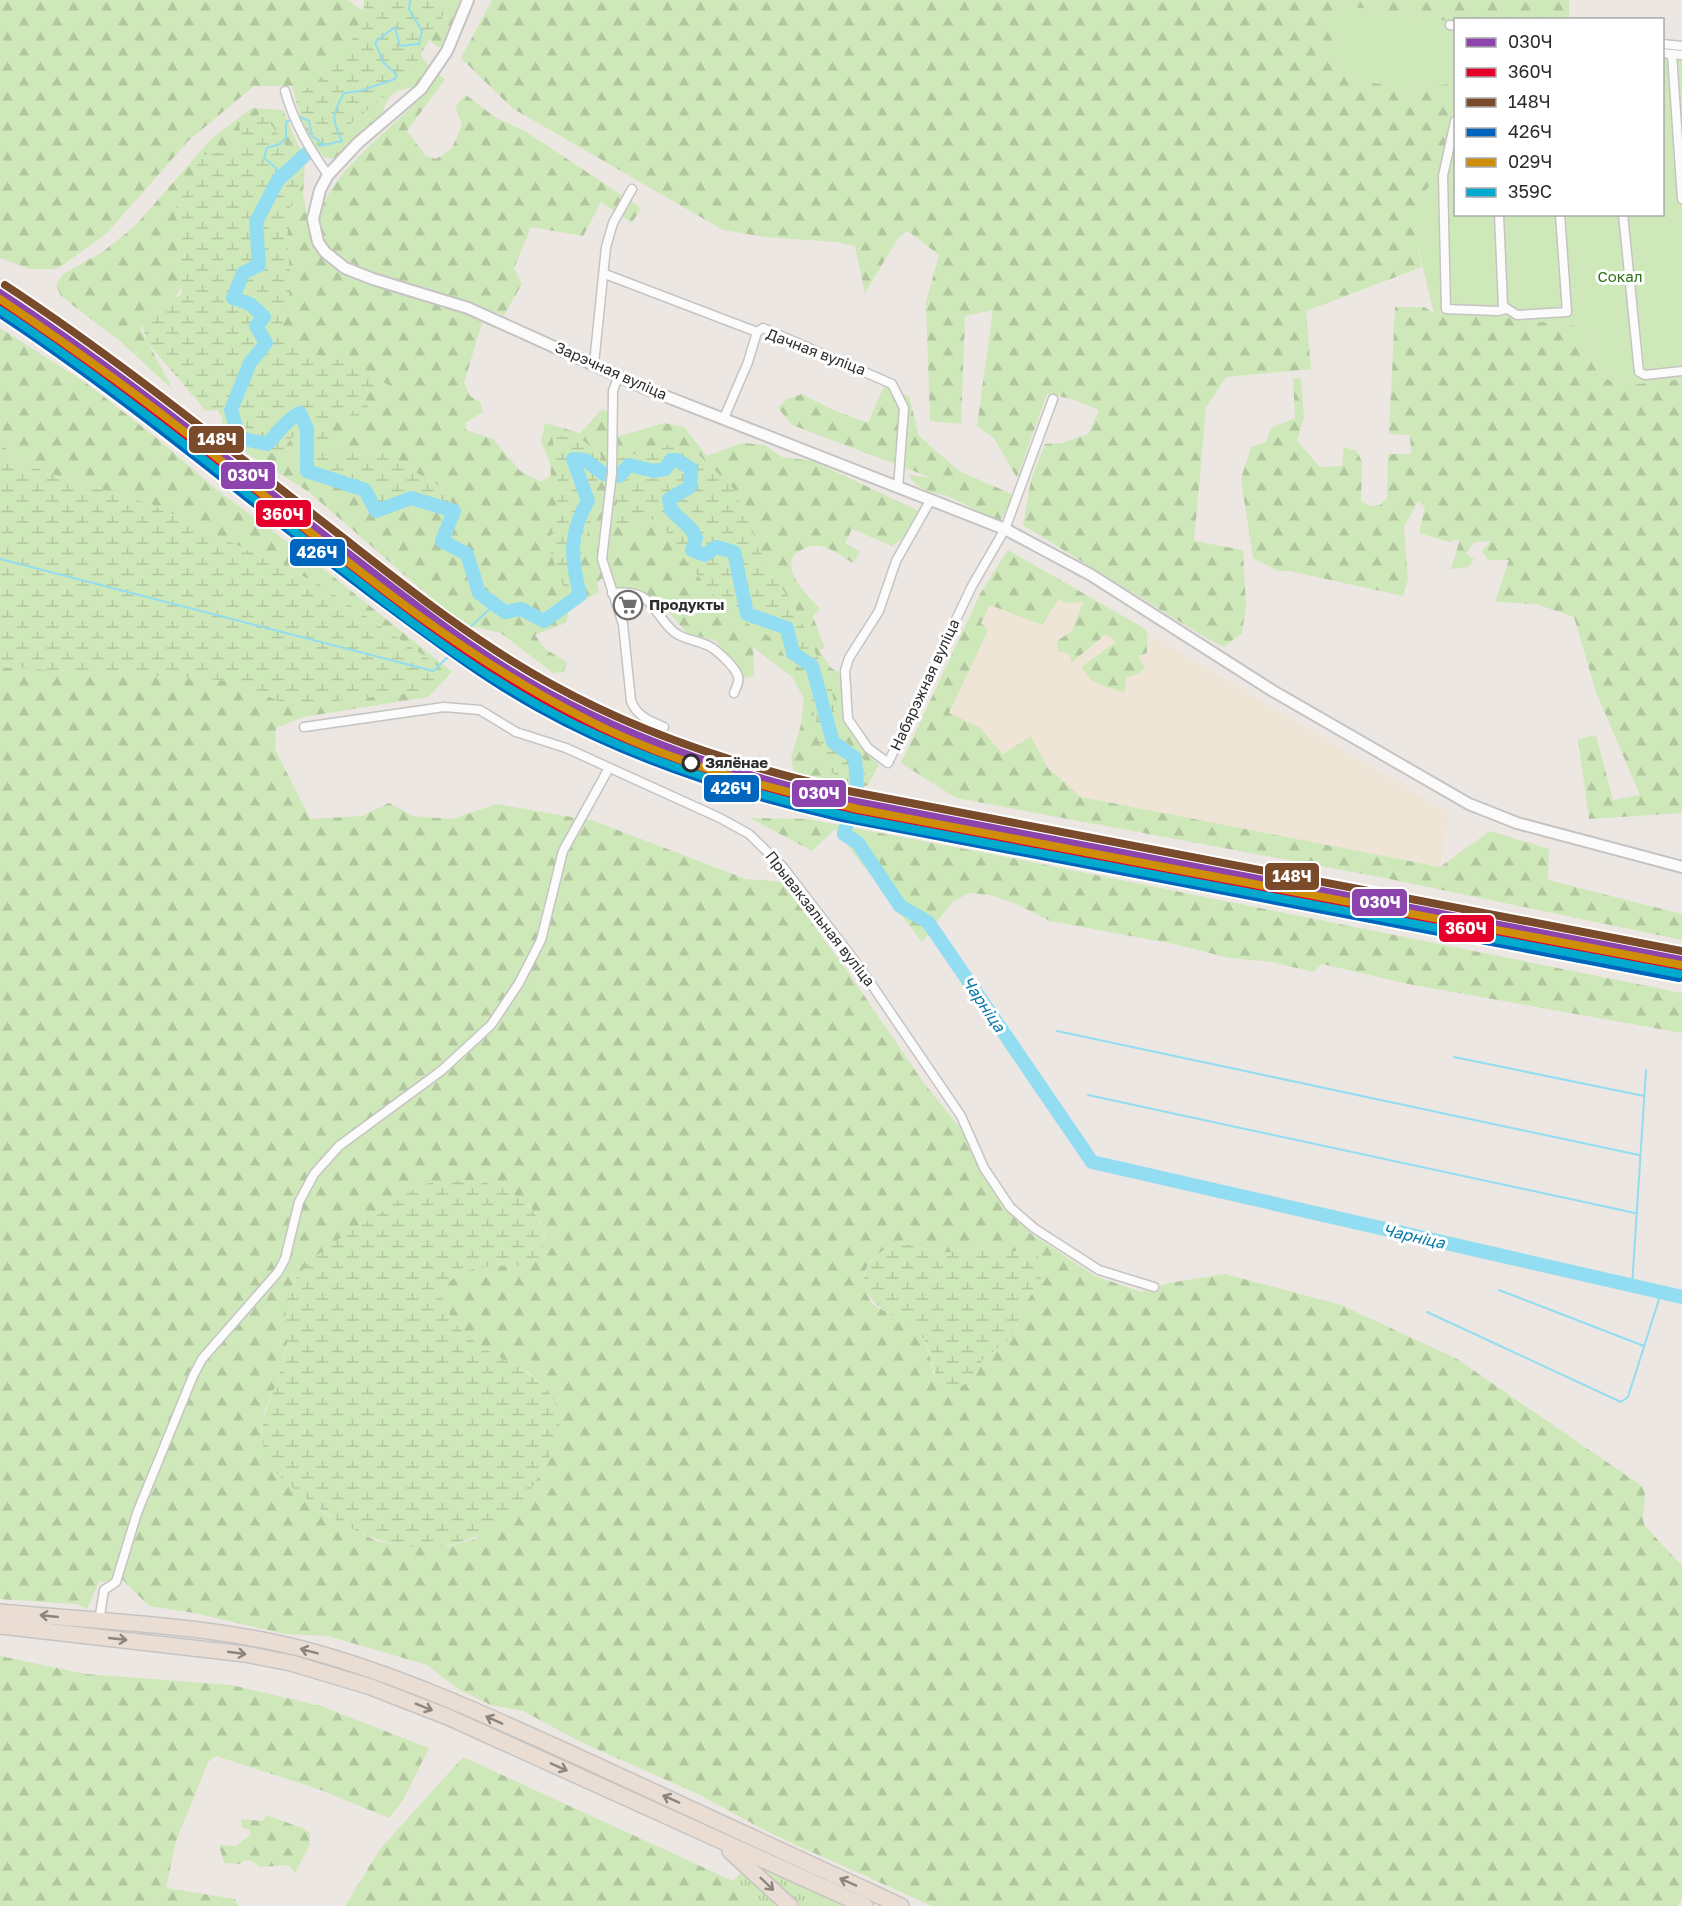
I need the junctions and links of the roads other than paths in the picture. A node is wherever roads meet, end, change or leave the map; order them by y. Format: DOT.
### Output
graph roads {
  1 [pos="468,0"];
  2 [pos="1664,44"];
  3 [pos="1682,46"];
  4 [pos="1667,53"];
  5 [pos="1682,55"];
  6 [pos="285,91"];
  7 [pos="1454,126"];
  8 [pos="328,175"];
  9 [pos="632,189"];
  10 [pos="1682,199"];
  11 [pos="1499,216"];
  12 [pos="1560,216"];
  13 [pos="1623,216"];
  14 [pos="605,274"];
  15 [pos="1505,308"];
  16 [pos="757,332"];
  17 [pos="594,364"];
  18 [pos="1682,370"];
  19 [pos="618,377"];
  20 [pos="1053,399"];
  21 [pos="723,418"];
  22 [pos="898,488"];
  23 [pos="930,501"];
  24 [pos="1005,530"];
  25 [pos="612,593"];
  26 [pos="734,693"];
  27 [pos="304,727"];
  28 [pos="664,728"];
  29 [pos="609,768"];
  30 [pos="1682,867"];
  31 [pos="1154,1287"];
  32 [pos="0,1612"];
  33 [pos="99,1621"];
  34 [pos="0,1626"];
  35 [pos="711,1836"];
  36 [pos="790,1906"];
  37 [pos="865,1906"];
  38 [pos="901,1906"];
  1 -- 8 [label="street"];
  2 -- 3 [label="street"];
  4 -- 5 [label="street"];
  4 -- 10 [label="street"];
  6 -- 8 [label="street"];
  7 -- 15 [label="street"];
  8 -- 17 [label="street, Зарэчная вуліца"];
  9 -- 14 [label="street"];
  11 -- 15 [label="street"];
  12 -- 15 [label="street"];
  13 -- 18 [label="street"];
  14 -- 16 [label="street, Дачная вуліца"];
  14 -- 17 [label="street"];
  16 -- 21 [label="street"];
  16 -- 22 [label="street, Дачная вуліца"];
  17 -- 19 [label="street, Зарэчная вуліца"];
  19 -- 21 [label="street, Зарэчная вуліца"];
  19 -- 25 [label="street"];
  20 -- 24 [label="street, Набярэжная вуліца"];
  21 -- 22 [label="street, Зарэчная вуліца"];
  22 -- 23 [label="street, Зарэчная вуліца"];
  23 -- 24 [label="street, Зарэчная вуліца"];
  23 -- 24 [label="street, Набярэжная вуліца"];
  24 -- 30 [label="street, Зарэчная вуліца"];
  25 -- 26 [label="street"];
  25 -- 28 [label="street"];
  27 -- 29 [label="street, Прывакзальная вуліца"];
  29 -- 31 [label="street, Прывакзальная вуліца"];
  29 -- 33 [label="street"];
  33 -- 32 [label="highway, one-way"];
  38 -- 33 [label="highway, one-way"];
  34 -- 35 [label="highway, one-way"];
  35 -- 36 [label="highway, one-way"];
  35 -- 37 [label="highway"];
}
